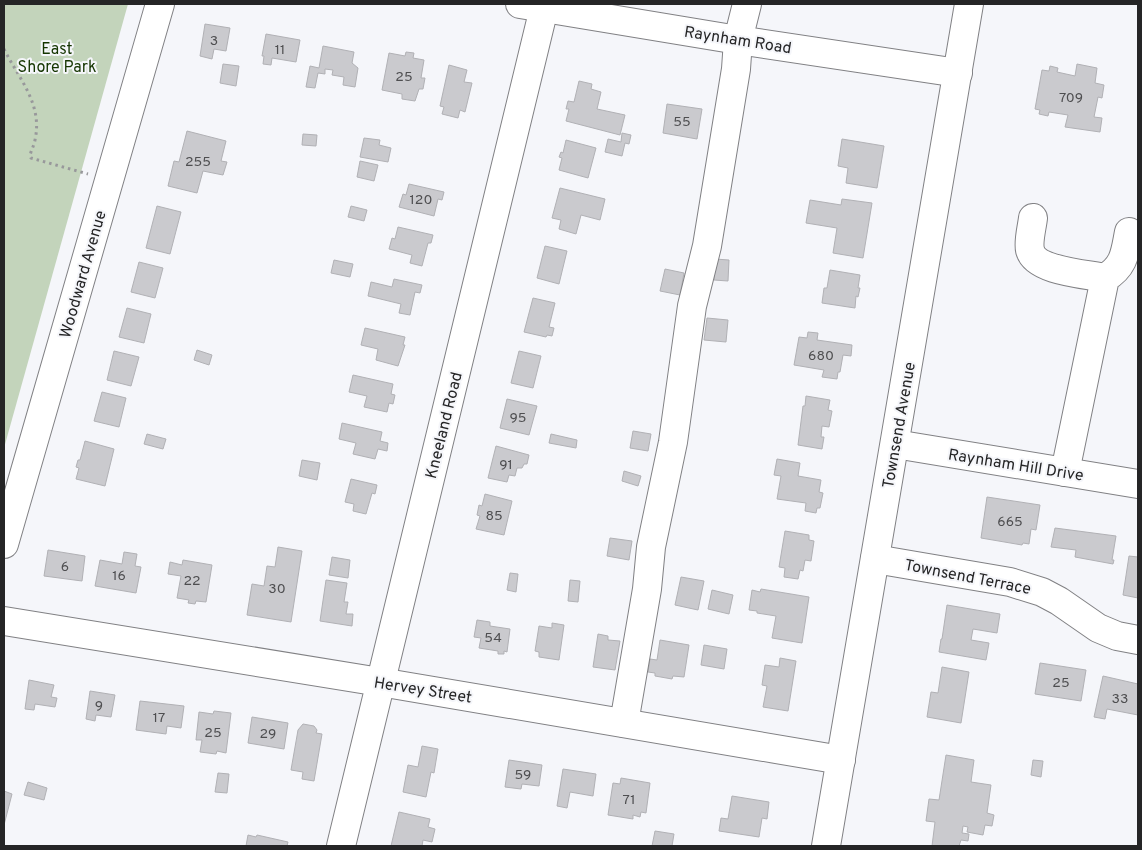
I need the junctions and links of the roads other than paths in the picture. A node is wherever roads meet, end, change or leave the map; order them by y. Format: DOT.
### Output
graph roads {
  1 [pos="160,4"];
  2 [pos="746,4"];
  3 [pos="969,4"];
  4 [pos="536,5"];
  5 [pos="738,40"];
  6 [pos="958,73"];
  7 [pos="1032,218"];
  8 [pos="1129,232"];
  9 [pos="1105,278"];
  10 [pos="895,444"];
  11 [pos="1065,472"];
  12 [pos="1138,484"];
  13 [pos="4,544"];
  14 [pos="875,559"];
  15 [pos="4,621"];
  16 [pos="1138,640"];
  17 [pos="380,682"];
  18 [pos="624,723"];
  19 [pos="841,760"];
  20 [pos="341,846"];
  21 [pos="826,846"];
  1 -- 13 [label="street, Woodward Avenue"];
  2 -- 5 [label="street"];
  3 -- 6 [label="street, Townsend Avenue"];
  4 -- 5 [label="street, Raynham Road"];
  4 -- 17 [label="street, Kneeland Road"];
  5 -- 6 [label="street, Raynham Road"];
  5 -- 18 [label="street"];
  6 -- 10 [label="street, Townsend Avenue"];
  7 -- 9 [label="street"];
  8 -- 9 [label="street"];
  9 -- 11 [label="street"];
  10 -- 11 [label="street, Raynham Hill Drive"];
  10 -- 14 [label="street, Townsend Avenue"];
  11 -- 12 [label="street, Raynham Hill Drive"];
  14 -- 16 [label="street, Townsend Terrace"];
  14 -- 19 [label="street, Townsend Avenue"];
  15 -- 17 [label="street, Hervey Street"];
  17 -- 18 [label="street, Hervey Street"];
  17 -- 20 [label="street, Kneeland Road"];
  18 -- 19 [label="street, Hervey Street"];
  19 -- 21 [label="street, Townsend Avenue"];
}
